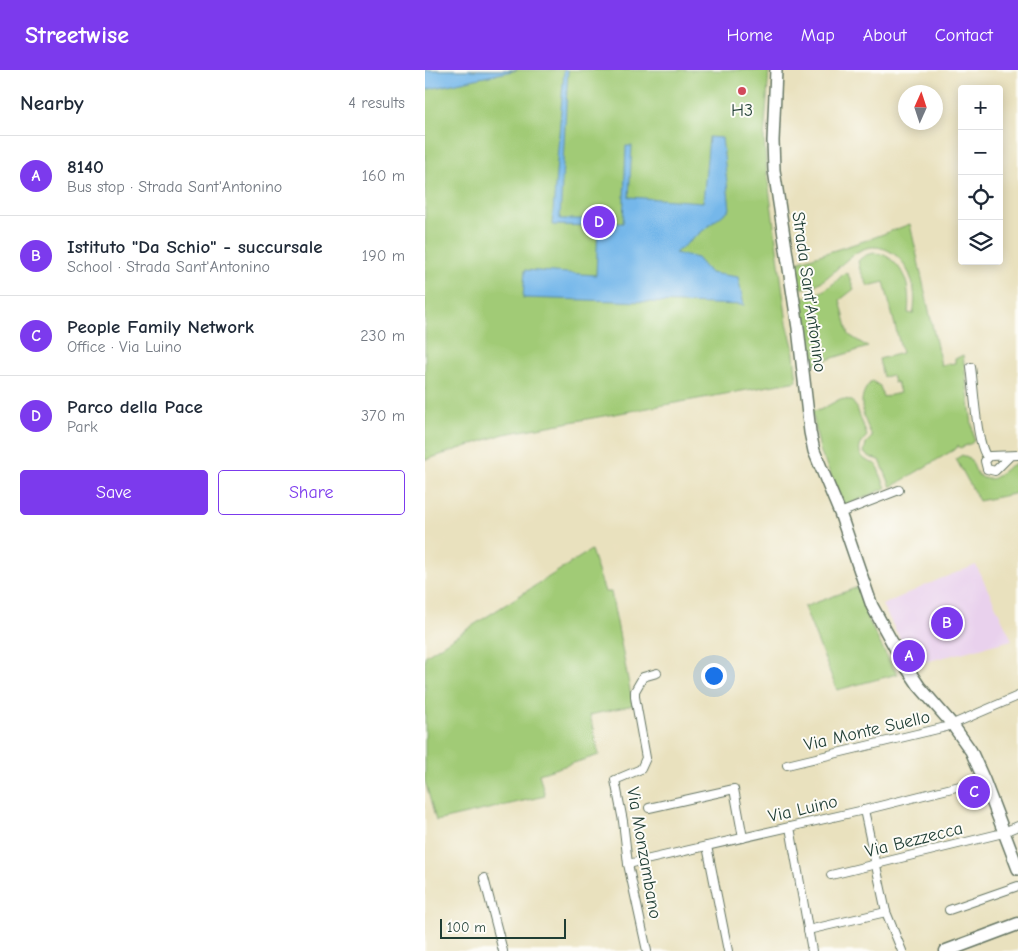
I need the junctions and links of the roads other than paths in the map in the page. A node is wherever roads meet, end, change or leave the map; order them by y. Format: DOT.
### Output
graph roads {
  1 [pos="776,70"];
  2 [pos="971,367"];
  3 [pos="1014,455"];
  4 [pos="987,457"];
  5 [pos="899,490"];
  6 [pos="840,513"];
  7 [pos="657,673"];
  8 [pos="1018,696"];
  9 [pos="953,724"];
  10 [pos="787,765"];
  11 [pos="984,780"];
  12 [pos="649,808"];
  13 [pos="865,810"];
  14 [pos="1018,826"];
  15 [pos="790,827"];
  16 [pos="1004,832"];
  17 [pos="743,838"];
  18 [pos="707,846"];
  19 [pos="628,864"];
  20 [pos="877,865"];
  21 [pos="1018,869"];
  22 [pos="831,875"];
  23 [pos="485,878"];
  24 [pos="1018,886"];
  25 [pos="949,910"];
  26 [pos="887,912"];
  27 [pos="1018,924"];
  28 [pos="808,930"];
  29 [pos="503,951"];
  30 [pos="647,951"];
  31 [pos="728,951"];
  32 [pos="812,951"];
  33 [pos="902,951"];
  34 [pos="946,951"];
  1 -- 6 [label="main road, Strada Sant'Antonino"];
  2 -- 4 [label="street"];
  3 -- 4 [label="street"];
  3 -- 4 [label="street"];
  5 -- 6 [label="street"];
  6 -- 9 [label="main road, Strada Sant'Antonino"];
  7 -- 19 [label="street, Via Monzambano"];
  8 -- 9 [label="street, Via Monte Suello"];
  9 -- 10 [label="street, Via Monte Suello"];
  9 -- 11 [label="main road, Strada Sant'Antonino"];
  11 -- 13 [label="street, Via Luino"];
  11 -- 16 [label="main road, Strada Sant'Antonino"];
  12 -- 17 [label="street"];
  13 -- 15 [label="street, Via Luino"];
  13 -- 20 [label="street"];
  14 -- 16 [label="street, Via Bezzecca"];
  15 -- 17 [label="street, Via Luino"];
  15 -- 28 [label="street"];
  16 -- 20 [label="street, Via Bezzecca"];
  16 -- 21 [label="main road, Strada Sant'Antonino"];
  17 -- 18 [label="street, Via Luino"];
  18 -- 19 [label="street, Via Luino"];
  18 -- 31 [label="street"];
  19 -- 30 [label="street, Via Monzambano"];
  20 -- 22 [label="street, Via Bezzecca"];
  20 -- 26 [label="street"];
  23 -- 29 [label="street"];
  24 -- 25 [label="street"];
  26 -- 28 [label="street"];
  26 -- 33 [label="street"];
  27 -- 34 [label="main road"];
  28 -- 32 [label="street"];
}
